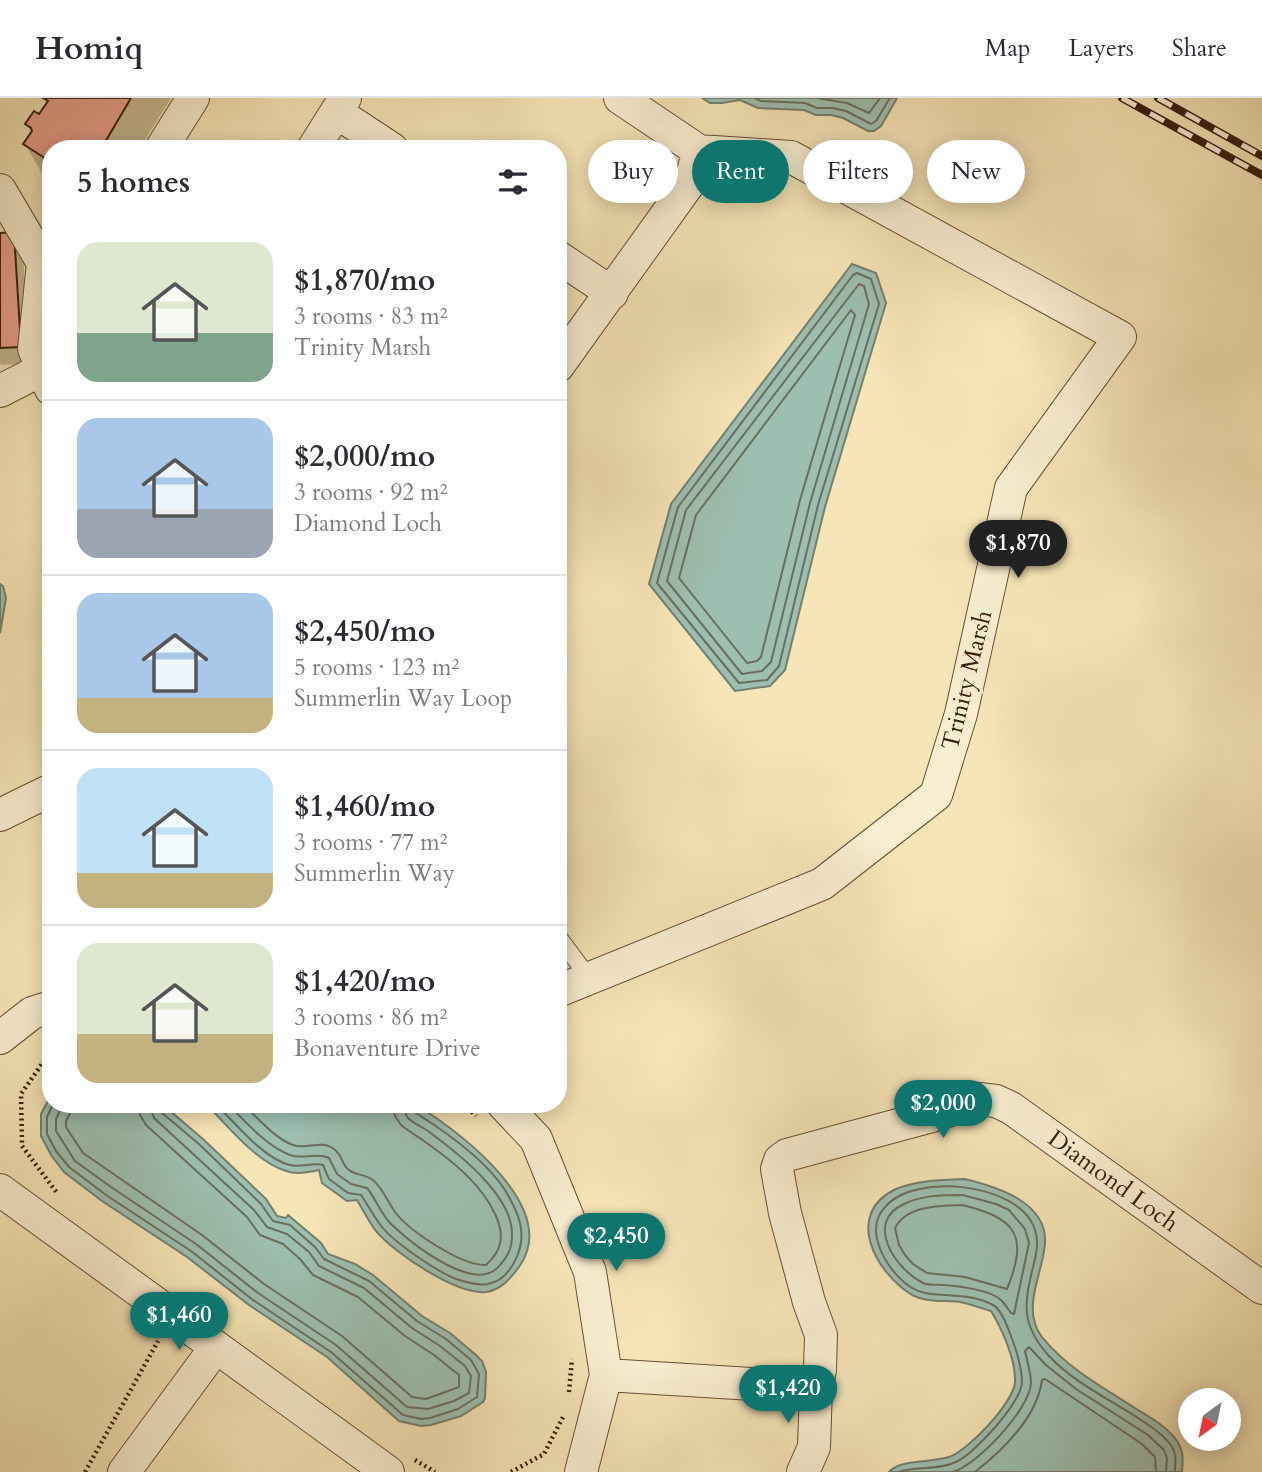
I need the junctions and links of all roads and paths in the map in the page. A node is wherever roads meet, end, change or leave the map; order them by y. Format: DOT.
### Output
graph roads {
  1 [pos="193,98"];
  2 [pos="620,98"];
  3 [pos="341,105"];
  4 [pos="167,140"];
  5 [pos="319,140"];
  6 [pos="382,140"];
  7 [pos="692,146"];
  8 [pos="789,157"];
  9 [pos="692,175"];
  10 [pos="0,190"];
  11 [pos="42,254"];
  12 [pos="567,263"];
  13 [pos="612,293"];
  14 [pos="42,295"];
  15 [pos="567,354"];
  16 [pos="42,370"];
  17 [pos="42,381"];
  18 [pos="0,391"];
  19 [pos="42,802"];
  20 [pos="0,815"];
  21 [pos="567,946"];
  22 [pos="589,978"];
  23 [pos="567,987"];
  24 [pos="42,1010"];
  25 [pos="0,1038"];
  26 [pos="42,1064"];
  27 [pos="493,1113"];
  28 [pos="0,1190"];
  29 [pos="57,1194"];
  30 [pos="1262,1288"];
  31 [pos="173,1314"];
  32 [pos="216,1347"];
  33 [pos="573,1354"];
  34 [pos="606,1376"];
  35 [pos="816,1388"];
  36 [pos="568,1395"];
  37 [pos="567,1409"];
  38 [pos="85,1472"];
  39 [pos="124,1472"];
  40 [pos="388,1472"];
  41 [pos="511,1472"];
  42 [pos="580,1472"];
  43 [pos="803,1472"];
  1 -- 4 [label="street"];
  2 -- 7 [label="street"];
  3 -- 5 [label="street"];
  3 -- 6 [label="street"];
  8 -- 22 [label="street, Trinity Marsh"];
  9 -- 13 [label="street"];
  10 -- 11 [label="street"];
  12 -- 13 [label="street"];
  13 -- 15 [label="street"];
  14 -- 16 [label="street"];
  17 -- 18 [label="street"];
  19 -- 20 [label="street"];
  21 -- 22 [label="lane"];
  22 -- 23 [label="street, Trinity Marsh"];
  24 -- 25 [label="street"];
  26 -- 29 [label="path"];
  27 -- 34 [label="street"];
  28 -- 31 [label="street"];
  30 -- 35 [label="street, Diamond Loch"];
  31 -- 32 [label="street"];
  31 -- 38 [label="path"];
  32 -- 39 [label="street"];
  32 -- 40 [label="street"];
  33 -- 36 [label="path"];
  34 -- 35 [label="street"];
  34 -- 42 [label="street"];
  35 -- 43 [label="street"];
  37 -- 41 [label="path"];
}
